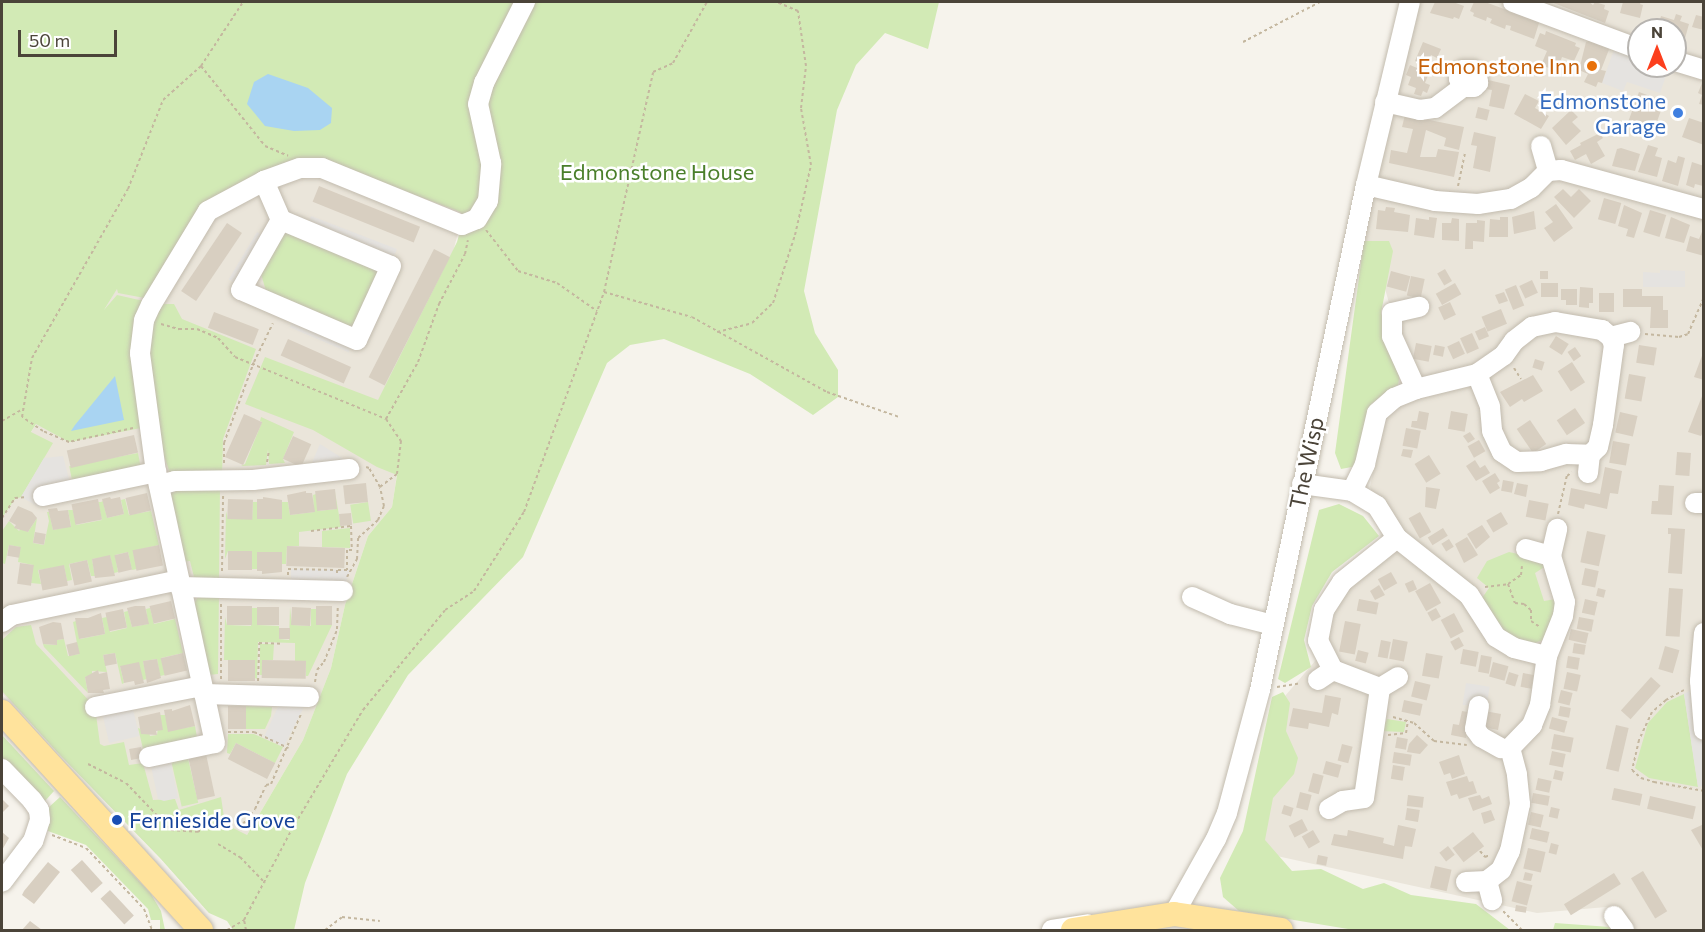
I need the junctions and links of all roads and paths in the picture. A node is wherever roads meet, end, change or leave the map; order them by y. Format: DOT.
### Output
graph roads {
  1 [pos="243,2"];
  2 [pos="525,2"];
  3 [pos="707,2"];
  4 [pos="777,2"];
  5 [pos="1320,2"];
  6 [pos="1410,2"];
  7 [pos="1513,2"];
  8 [pos="1243,42"];
  9 [pos="1627,45"];
  10 [pos="1687,65"];
  11 [pos="201,66"];
  12 [pos="1704,70"];
  13 [pos="1463,87"];
  14 [pos="1385,102"];
  15 [pos="1541,146"];
  16 [pos="1465,152"];
  17 [pos="300,168"];
  18 [pos="1548,171"];
  19 [pos="264,181"];
  20 [pos="1366,185"];
  21 [pos="1455,203"];
  22 [pos="1704,209"];
  23 [pos="281,220"];
  24 [pos="474,220"];
  25 [pos="604,292"];
  26 [pos="1704,297"];
  27 [pos="1419,307"];
  28 [pos="597,311"];
  29 [pos="144,320"];
  30 [pos="717,332"];
  31 [pos="1621,334"];
  32 [pos="1510,364"];
  33 [pos="1478,374"];
  34 [pos="1521,379"];
  35 [pos="1416,388"];
  36 [pos="24,409"];
  37 [pos="899,417"];
  38 [pos="386,419"];
  39 [pos="2,421"];
  40 [pos="151,426"];
  41 [pos="1589,464"];
  42 [pos="349,469"];
  43 [pos="158,478"];
  44 [pos="1302,484"];
  45 [pos="380,488"];
  46 [pos="1352,491"];
  47 [pos="43,496"];
  48 [pos="2,518"];
  49 [pos="1557,529"];
  50 [pos="311,531"];
  51 [pos="1397,538"];
  52 [pos="1526,549"];
  53 [pos="1551,556"];
  54 [pos="179,584"];
  55 [pos="1508,584"];
  56 [pos="340,591"];
  57 [pos="1469,595"];
  58 [pos="1192,597"];
  59 [pos="2,622"];
  60 [pos="1273,625"];
  61 [pos="1704,633"];
  62 [pos="1553,636"];
  63 [pos="284,644"];
  64 [pos="1547,656"];
  65 [pos="1325,675"];
  66 [pos="1398,677"];
  67 [pos="1700,681"];
  68 [pos="1380,688"];
  69 [pos="203,690"];
  70 [pos="1260,690"];
  71 [pos="258,695"];
  72 [pos="309,697"];
  73 [pos="1479,706"];
  74 [pos="95,707"];
  75 [pos="2,712"];
  76 [pos="1408,721"];
  77 [pos="1374,724"];
  78 [pos="1704,730"];
  79 [pos="213,732"];
  80 [pos="288,748"];
  81 [pos="1500,748"];
  82 [pos="149,757"];
  83 [pos="2,769"];
  84 [pos="1704,791"];
  85 [pos="1329,809"];
  86 [pos="39,820"];
  87 [pos="218,844"];
  88 [pos="3,878"];
  89 [pos="1466,882"];
  90 [pos="265,884"];
  91 [pos="1490,891"];
  92 [pos="1185,893"];
  93 [pos="173,898"];
  94 [pos="1174,914"];
  95 [pos="244,920"];
  96 [pos="380,921"];
  97 [pos="152,930"];
  98 [pos="178,930"];
  99 [pos="201,930"];
  100 [pos="227,930"];
  101 [pos="246,930"];
  102 [pos="326,930"];
  103 [pos="1052,930"];
  104 [pos="1073,930"];
  105 [pos="1281,930"];
  106 [pos="1522,930"];
  1 -- 11 [label="path"];
  2 -- 24 [label="street"];
  3 -- 25 [label="path"];
  4 -- 30 [label="path"];
  5 -- 8 [label="path"];
  6 -- 14 [label="street, The Wisp"];
  7 -- 9 [label="street"];
  10 -- 12 [label="street"];
  11 -- 17 [label="path"];
  11 -- 36 [label="path"];
  13 -- 14 [label="street"];
  14 -- 20 [label="street, The Wisp"];
  15 -- 18 [label="street"];
  16 -- 21 [label="path"];
  17 -- 19 [label="street"];
  17 -- 24 [label="street"];
  18 -- 21 [label="street"];
  18 -- 22 [label="street"];
  19 -- 23 [label="street"];
  19 -- 29 [label="street"];
  20 -- 21 [label="street"];
  20 -- 44 [label="street, The Wisp"];
  23 -- 23 [label="street"];
  24 -- 28 [label="path"];
  24 -- 38 [label="path"];
  25 -- 28 [label="path"];
  25 -- 30 [label="path"];
  26 -- 31 [label="path"];
  27 -- 35 [label="street"];
  28 -- 90 [label="path"];
  29 -- 38 [label="path"];
  29 -- 40 [label="street"];
  30 -- 37 [label="path"];
  31 -- 33 [label="street"];
  31 -- 41 [label="street"];
  32 -- 34 [label="path"];
  33 -- 35 [label="street"];
  33 -- 41 [label="street"];
  35 -- 46 [label="street"];
  36 -- 39 [label="path"];
  36 -- 40 [label="path"];
  38 -- 45 [label="path"];
  40 -- 43 [label="street"];
  41 -- 49 [label="path"];
  42 -- 43 [label="street"];
  43 -- 47 [label="street"];
  43 -- 54 [label="street"];
  44 -- 46 [label="street"];
  44 -- 60 [label="street, The Wisp"];
  46 -- 51 [label="street"];
  47 -- 48 [label="path"];
  49 -- 53 [label="street"];
  50 -- 56 [label="path"];
  51 -- 57 [label="street"];
  51 -- 65 [label="street"];
  52 -- 53 [label="street"];
  52 -- 55 [label="path"];
  53 -- 62 [label="street"];
  54 -- 56 [label="street"];
  54 -- 59 [label="street"];
  54 -- 69 [label="street"];
  55 -- 57 [label="path"];
  55 -- 62 [label="path"];
  57 -- 64 [label="street"];
  58 -- 60 [label="street"];
  60 -- 70 [label="street, The Wisp"];
  61 -- 67 [label="street"];
  62 -- 64 [label="street"];
  63 -- 71 [label="path"];
  64 -- 81 [label="street"];
  65 -- 68 [label="street"];
  65 -- 70 [label="path"];
  66 -- 68 [label="street"];
  67 -- 78 [label="street"];
  67 -- 84 [label="path"];
  68 -- 77 [label="street"];
  69 -- 71 [label="street"];
  69 -- 74 [label="street"];
  69 -- 79 [label="street"];
  70 -- 92 [label="street, The Wisp"];
  71 -- 72 [label="street"];
  73 -- 81 [label="street"];
  75 -- 93 [label="main road"];
  76 -- 77 [label="path"];
  76 -- 77 [label="path"];
  76 -- 81 [label="path"];
  77 -- 85 [label="street"];
  79 -- 80 [label="path"];
  79 -- 82 [label="street"];
  81 -- 91 [label="street"];
  83 -- 86 [label="street"];
  86 -- 88 [label="street"];
  86 -- 97 [label="path"];
  87 -- 90 [label="path"];
  89 -- 91 [label="street"];
  90 -- 95 [label="path"];
  91 -- 106 [label="path"];
  92 -- 94 [label="street, The Wisp"];
  92 -- 103 [label="street"];
  93 -- 98 [label="main road"];
  93 -- 99 [label="main road"];
  94 -- 104 [label="main road"];
  94 -- 105 [label="main road"];
  95 -- 100 [label="path"];
  95 -- 101 [label="path"];
  96 -- 102 [label="path"];
}
